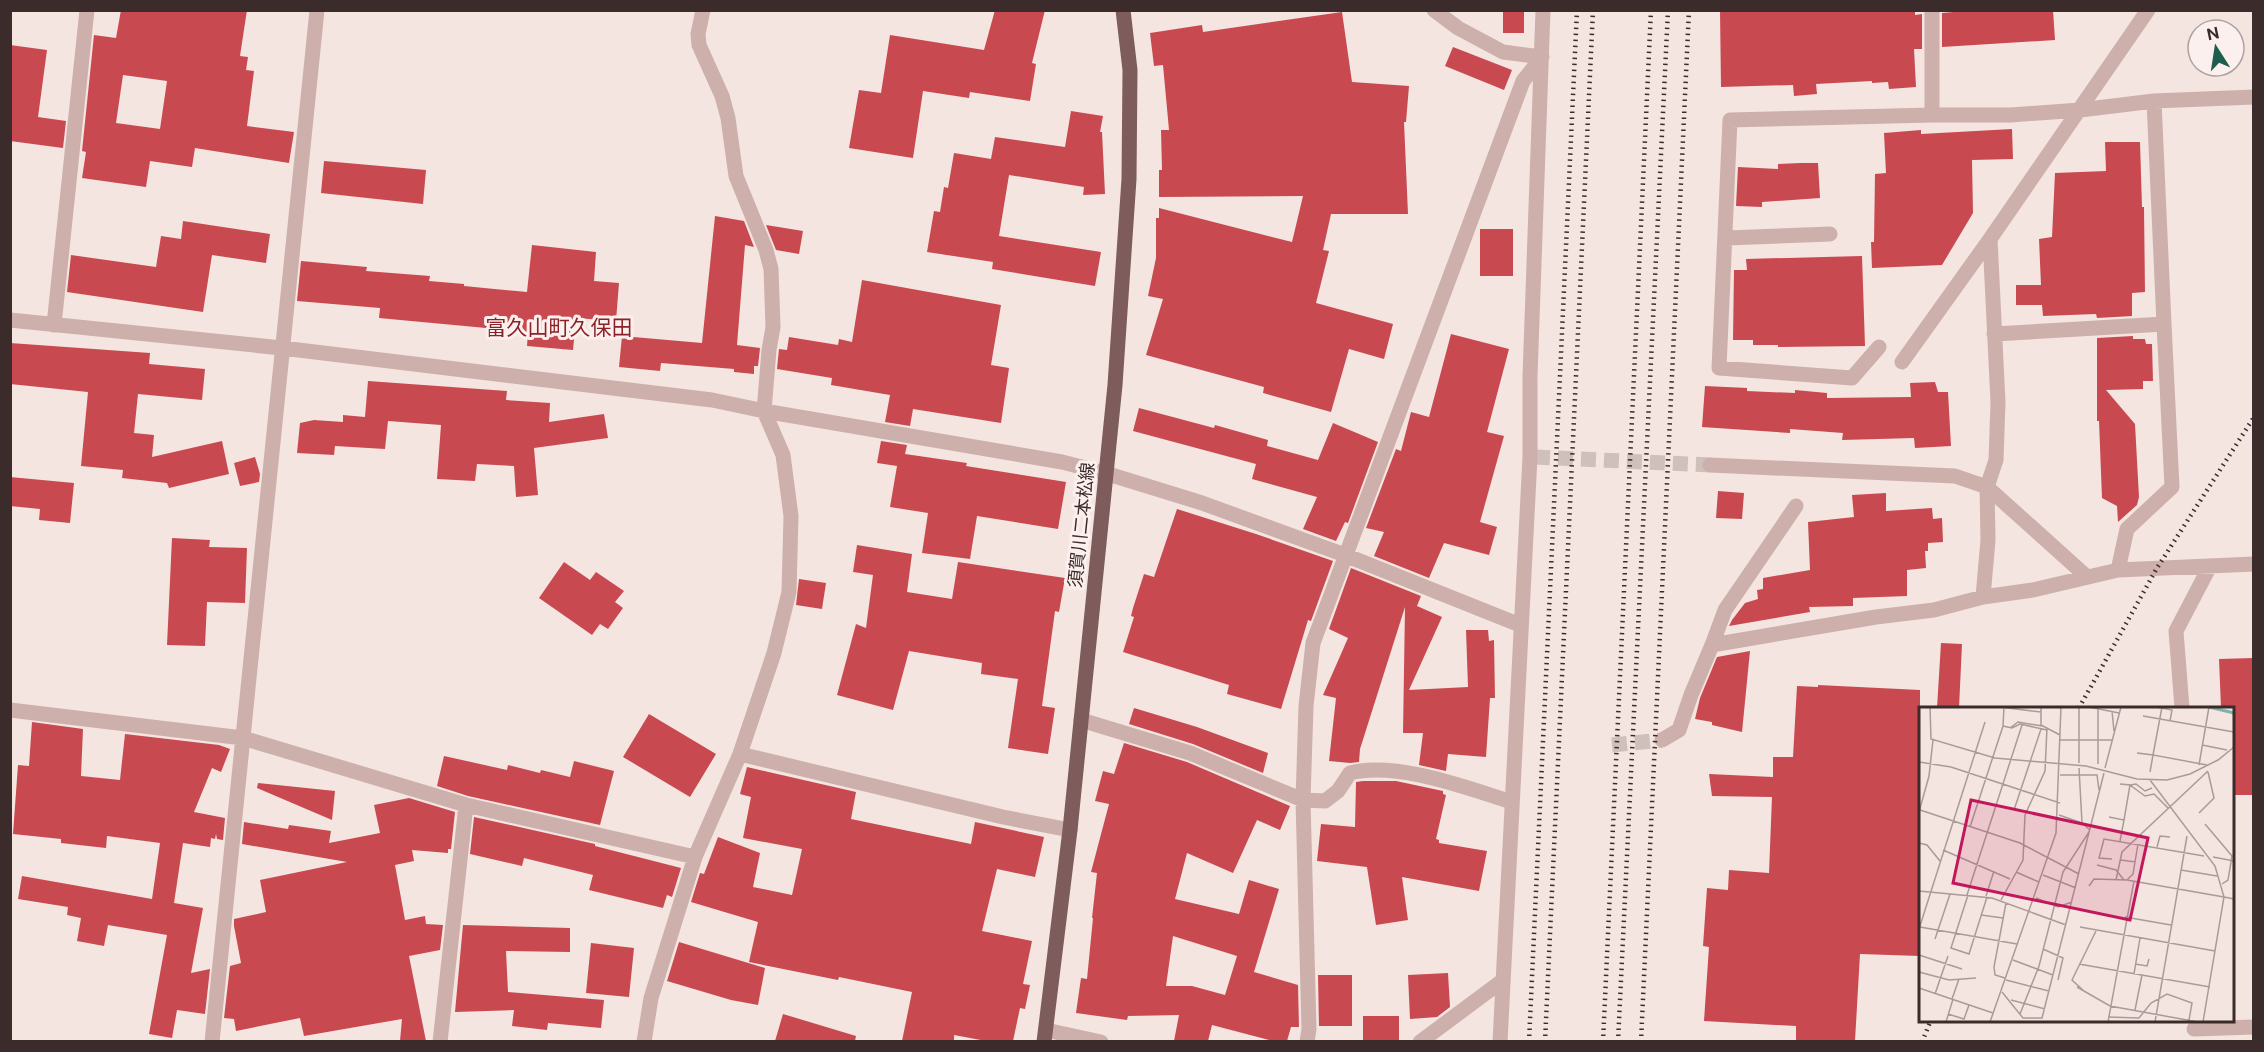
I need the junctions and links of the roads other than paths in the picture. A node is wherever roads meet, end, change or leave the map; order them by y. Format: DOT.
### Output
graph roads {
  1 [pos="87,10"];
  2 [pos="317,10"];
  3 [pos="703,10"];
  4 [pos="1123,10"];
  5 [pos="1434,10"];
  6 [pos="1543,10"];
  7 [pos="1932,10"];
  8 [pos="2148,10"];
  9 [pos="1542,57"];
  10 [pos="2253,97"];
  11 [pos="2154,101"];
  12 [pos="2080,110"];
  13 [pos="1932,115"];
  14 [pos="1830,234"];
  15 [pos="1726,238"];
  16 [pos="1990,239"];
  17 [pos="10,320"];
  18 [pos="2164,324"];
  19 [pos="54,325"];
  20 [pos="1994,334"];
  21 [pos="282,348"];
  22 [pos="1879,348"];
  23 [pos="1902,362"];
  24 [pos="764,411"];
  25 [pos="1710,465"];
  26 [pos="1105,472"];
  27 [pos="1987,487"];
  28 [pos="1796,506"];
  29 [pos="1345,555"];
  30 [pos="2253,564"];
  31 [pos="2210,566"];
  32 [pos="2118,570"];
  33 [pos="2086,576"];
  34 [pos="1983,597"];
  35 [pos="1520,625"];
  36 [pos="1712,645"];
  37 [pos="2182,707"];
  38 [pos="10,710"];
  39 [pos="1081,720"];
  40 [pos="243,738"];
  41 [pos="1662,740"];
  42 [pos="740,754"];
  43 [pos="1303,800"];
  44 [pos="1512,802"];
  45 [pos="466,805"];
  46 [pos="1070,830"];
  47 [pos="695,857"];
  48 [pos="1502,981"];
  49 [pos="2253,1027"];
  50 [pos="2194,1030"];
  51 [pos="1045,1036"];
  52 [pos="212,1041"];
  53 [pos="440,1041"];
  54 [pos="644,1041"];
  55 [pos="1101,1041"];
  56 [pos="1307,1041"];
  57 [pos="1420,1041"];
  58 [pos="1500,1041"];
  1 -- 19 [label="street"];
  2 -- 21 [label="street"];
  3 -- 24 [label="street"];
  4 -- 26 [label="main road, 須賀川二本松線"];
  5 -- 9 [label="street"];
  6 -- 9 [label="street"];
  7 -- 13 [label="street"];
  8 -- 12 [label="street"];
  9 -- 29 [label="street"];
  9 -- 35 [label="street"];
  10 -- 11 [label="street"];
  11 -- 12 [label="street"];
  11 -- 18 [label="street"];
  12 -- 13 [label="street"];
  12 -- 16 [label="street"];
  13 -- 15 [label="street"];
  14 -- 15 [label="street"];
  15 -- 22 [label="street"];
  16 -- 20 [label="street"];
  16 -- 23 [label="street"];
  17 -- 19 [label="street"];
  18 -- 20 [label="street"];
  18 -- 32 [label="street"];
  19 -- 21 [label="street"];
  20 -- 27 [label="street"];
  21 -- 24 [label="street"];
  21 -- 40 [label="street"];
  24 -- 26 [label="street"];
  24 -- 42 [label="street"];
  25 -- 27 [label="street"];
  26 -- 29 [label="street"];
  26 -- 39 [label="main road, 須賀川二本松線"];
  27 -- 33 [label="street"];
  27 -- 34 [label="street"];
  28 -- 36 [label="street"];
  29 -- 35 [label="street"];
  29 -- 43 [label="street"];
  30 -- 31 [label="street"];
  31 -- 32 [label="street"];
  31 -- 37 [label="street"];
  32 -- 33 [label="street"];
  33 -- 34 [label="street"];
  34 -- 36 [label="street"];
  35 -- 44 [label="street"];
  36 -- 41 [label="street"];
  38 -- 40 [label="street"];
  39 -- 43 [label="street"];
  39 -- 46 [label="main road, 須賀川二本松線"];
  40 -- 45 [label="street"];
  40 -- 52 [label="street"];
  42 -- 46 [label="street"];
  42 -- 47 [label="street"];
  43 -- 44 [label="street"];
  43 -- 56 [label="street"];
  44 -- 48 [label="street"];
  45 -- 47 [label="street"];
  45 -- 53 [label="street"];
  46 -- 51 [label="main road, 須賀川二本松線"];
  47 -- 54 [label="street"];
  48 -- 57 [label="street"];
  48 -- 58 [label="street"];
  49 -- 50 [label="street"];
  51 -- 55 [label="street"];
}
